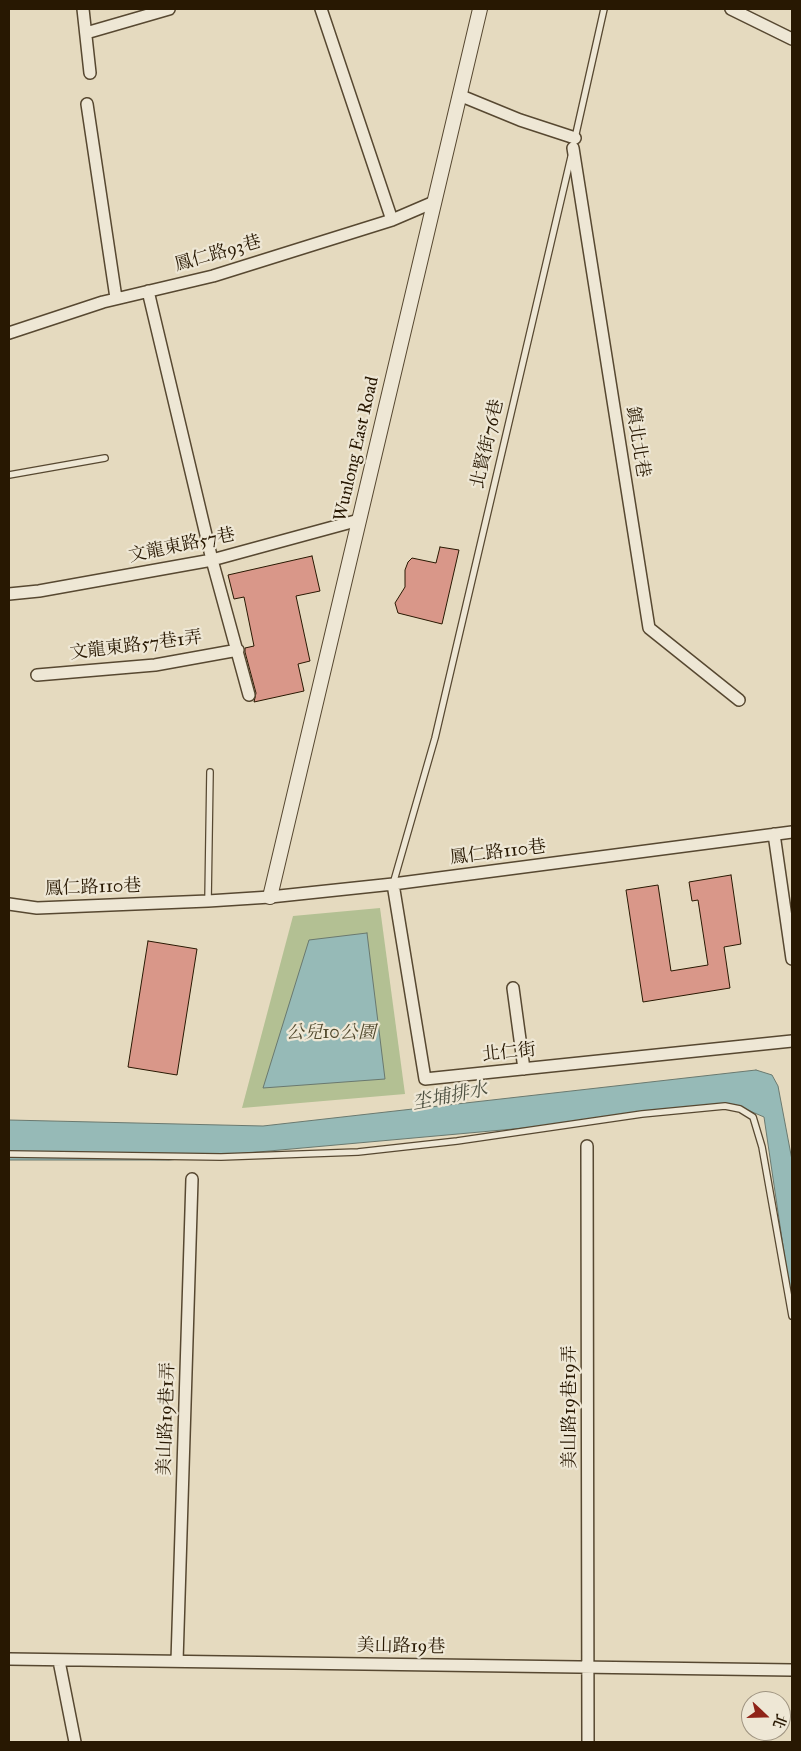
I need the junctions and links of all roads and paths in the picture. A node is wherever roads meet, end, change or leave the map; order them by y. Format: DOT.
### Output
graph roads {
  1 [pos="83,9"];
  2 [pos="169,9"];
  3 [pos="321,9"];
  4 [pos="480,9"];
  5 [pos="604,9"];
  6 [pos="731,9"];
  7 [pos="86,33"];
  8 [pos="792,39"];
  9 [pos="90,73"];
  10 [pos="460,95"];
  11 [pos="87,104"];
  12 [pos="574,143"];
  13 [pos="434,202"];
  14 [pos="392,220"];
  15 [pos="148,291"];
  16 [pos="116,298"];
  17 [pos="9,333"];
  18 [pos="106,458"];
  19 [pos="9,475"];
  20 [pos="359,520"];
  21 [pos="212,560"];
  22 [pos="9,594"];
  23 [pos="238,650"];
  24 [pos="38,675"];
  25 [pos="249,695"];
  26 [pos="739,700"];
  27 [pos="210,772"];
  28 [pos="792,832"];
  29 [pos="774,834"];
  30 [pos="393,884"];
  31 [pos="270,897"];
  32 [pos="208,902"];
  33 [pos="9,904"];
  34 [pos="792,959"];
  35 [pos="513,988"];
  36 [pos="792,1041"];
  37 [pos="524,1069"];
  38 [pos="587,1146"];
  39 [pos="9,1154"];
  40 [pos="192,1179"];
  41 [pos="792,1316"];
  42 [pos="9,1659"];
  43 [pos="59,1661"];
  44 [pos="177,1661"];
  45 [pos="589,1668"];
  46 [pos="792,1670"];
  47 [pos="75,1742"];
  48 [pos="588,1742"];
  1 -- 7 [label="street"];
  2 -- 7 [label="street"];
  3 -- 14 [label="street"];
  4 -- 10 [label="street, Wunlong East Road"];
  5 -- 12 [label="lane, 北賢街76巷"];
  6 -- 8 [label="street"];
  7 -- 9 [label="street"];
  10 -- 12 [label="street"];
  10 -- 13 [label="street, Wunlong East Road"];
  11 -- 16 [label="street"];
  12 -- 26 [label="street, 鎮北北巷"];
  12 -- 30 [label="lane, 北賢街76巷"];
  13 -- 14 [label="street, 鳳仁路93巷"];
  13 -- 20 [label="street, Wunlong East Road"];
  14 -- 15 [label="street, 鳳仁路93巷"];
  15 -- 16 [label="street, 鳳仁路93巷"];
  15 -- 21 [label="street"];
  16 -- 17 [label="street, 鳳仁路93巷"];
  18 -- 19 [label="lane"];
  20 -- 21 [label="street, 文龍東路57巷"];
  20 -- 31 [label="street, Wunlong East Road"];
  21 -- 22 [label="street, 文龍東路57巷"];
  21 -- 23 [label="street"];
  23 -- 24 [label="street, 文龍東路57巷1弄"];
  23 -- 25 [label="street"];
  27 -- 32 [label="lane"];
  28 -- 29 [label="street, 鳳仁路110巷"];
  29 -- 30 [label="street, 鳳仁路110巷"];
  29 -- 34 [label="street"];
  30 -- 31 [label="street, 鳳仁路110巷"];
  30 -- 37 [label="street, 北仁街"];
  31 -- 32 [label="street, 鳳仁路110巷"];
  32 -- 33 [label="street, 鳳仁路110巷"];
  35 -- 37 [label="street"];
  36 -- 37 [label="street, 北仁街"];
  38 -- 45 [label="street, 美山路19巷19弄"];
  39 -- 41 [label="lane"];
  40 -- 44 [label="street, 美山路19巷1弄"];
  42 -- 43 [label="street, 美山路19巷"];
  43 -- 44 [label="street, 美山路19巷"];
  43 -- 47 [label="street"];
  44 -- 45 [label="street, 美山路19巷"];
  45 -- 46 [label="street, 美山路19巷"];
  45 -- 48 [label="street, 美山路19巷19弄"];
}
